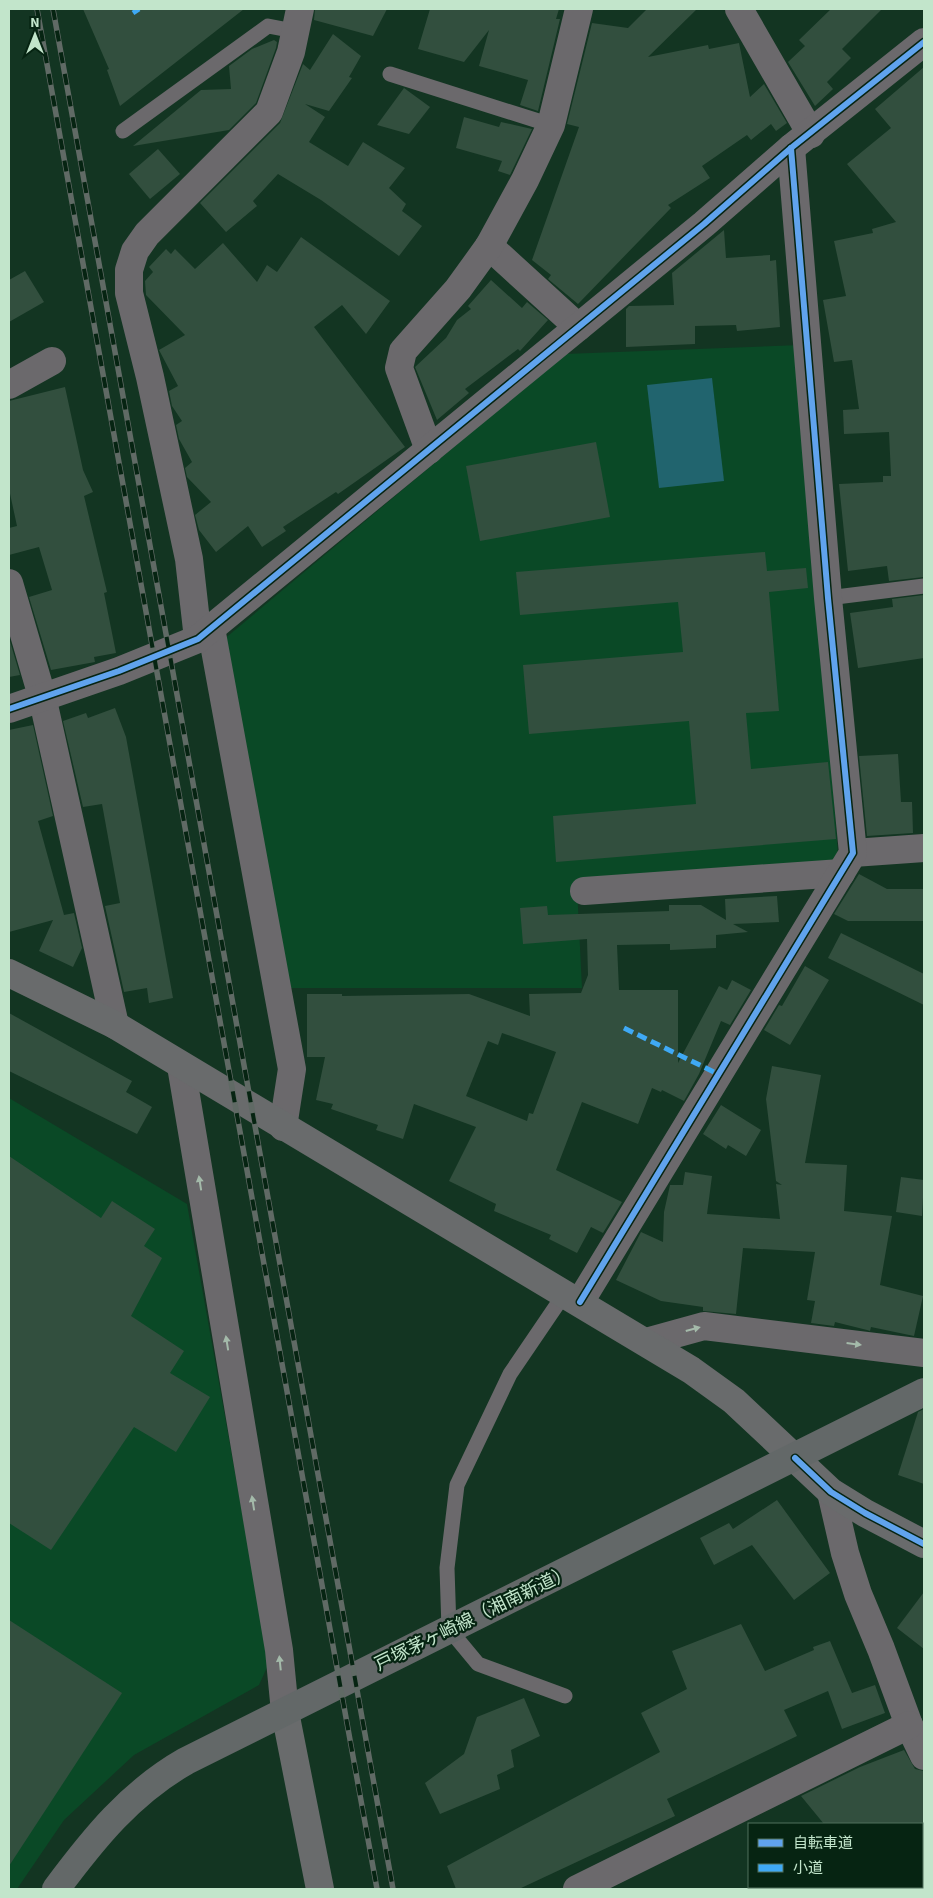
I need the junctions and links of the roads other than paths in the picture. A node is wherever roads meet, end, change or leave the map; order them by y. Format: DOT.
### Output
graph roads {
  1 [pos="580,9"];
  2 [pos="739,9"];
  3 [pos="297,20"];
  4 [pos="924,42"];
  5 [pos="390,74"];
  6 [pos="551,125"];
  7 [pos="123,131"];
  8 [pos="801,141"];
  9 [pos="489,246"];
  10 [pos="578,327"];
  11 [pos="52,361"];
  12 [pos="9,385"];
  13 [pos="429,450"];
  14 [pos="9,583"];
  15 [pos="924,586"];
  16 [pos="828,598"];
  17 [pos="205,634"];
  18 [pos="42,696"];
  19 [pos="9,708"];
  20 [pos="924,848"];
  21 [pos="847,863"];
  22 [pos="584,892"];
  23 [pos="9,973"];
  24 [pos="114,1025"];
  25 [pos="181,1066"];
  26 [pos="283,1127"];
  27 [pos="572,1298"];
  28 [pos="646,1342"];
  29 [pos="924,1353"];
  30 [pos="924,1392"];
  31 [pos="795,1458"];
  32 [pos="831,1492"];
  33 [pos="924,1544"];
  34 [pos="449,1629"];
  35 [pos="565,1696"];
  36 [pos="285,1712"];
  37 [pos="908,1725"];
  38 [pos="924,1756"];
  39 [pos="56,1889"];
  40 [pos="320,1889"];
  41 [pos="577,1889"];
  1 -- 6 [label="street"];
  2 -- 8 [label="street"];
  3 -- 7 [label="lane"];
  3 -- 17 [label="street"];
  4 -- 8 [label="street"];
  5 -- 6 [label="lane"];
  6 -- 9 [label="street"];
  8 -- 10 [label="street"];
  8 -- 16 [label="street"];
  9 -- 10 [label="street"];
  9 -- 13 [label="street"];
  10 -- 13 [label="street"];
  11 -- 12 [label="street"];
  13 -- 17 [label="street"];
  14 -- 18 [label="street"];
  15 -- 16 [label="lane"];
  16 -- 21 [label="street"];
  17 -- 18 [label="street"];
  17 -- 26 [label="street"];
  18 -- 19 [label="street"];
  18 -- 24 [label="street"];
  20 -- 21 [label="street"];
  21 -- 22 [label="street"];
  21 -- 27 [label="street"];
  23 -- 24 [label="street"];
  24 -- 25 [label="street"];
  25 -- 26 [label="street"];
  36 -- 25 [label="street, one-way"];
  26 -- 27 [label="street"];
  27 -- 28 [label="street"];
  27 -- 34 [label="lane"];
  28 -- 29 [label="street, one-way"];
  28 -- 31 [label="street"];
  30 -- 31 [label="main road, 戸塚茅ヶ崎線（湘南新道）"];
  31 -- 32 [label="street"];
  31 -- 34 [label="main road, 戸塚茅ヶ崎線（湘南新道）"];
  32 -- 33 [label="street"];
  32 -- 37 [label="street"];
  34 -- 35 [label="lane"];
  34 -- 36 [label="main road, 戸塚茅ヶ崎線（湘南新道）"];
  36 -- 39 [label="main road, 戸塚茅ヶ崎線（湘南新道）"];
  36 -- 40 [label="street"];
  37 -- 38 [label="street"];
  37 -- 41 [label="street"];
}
